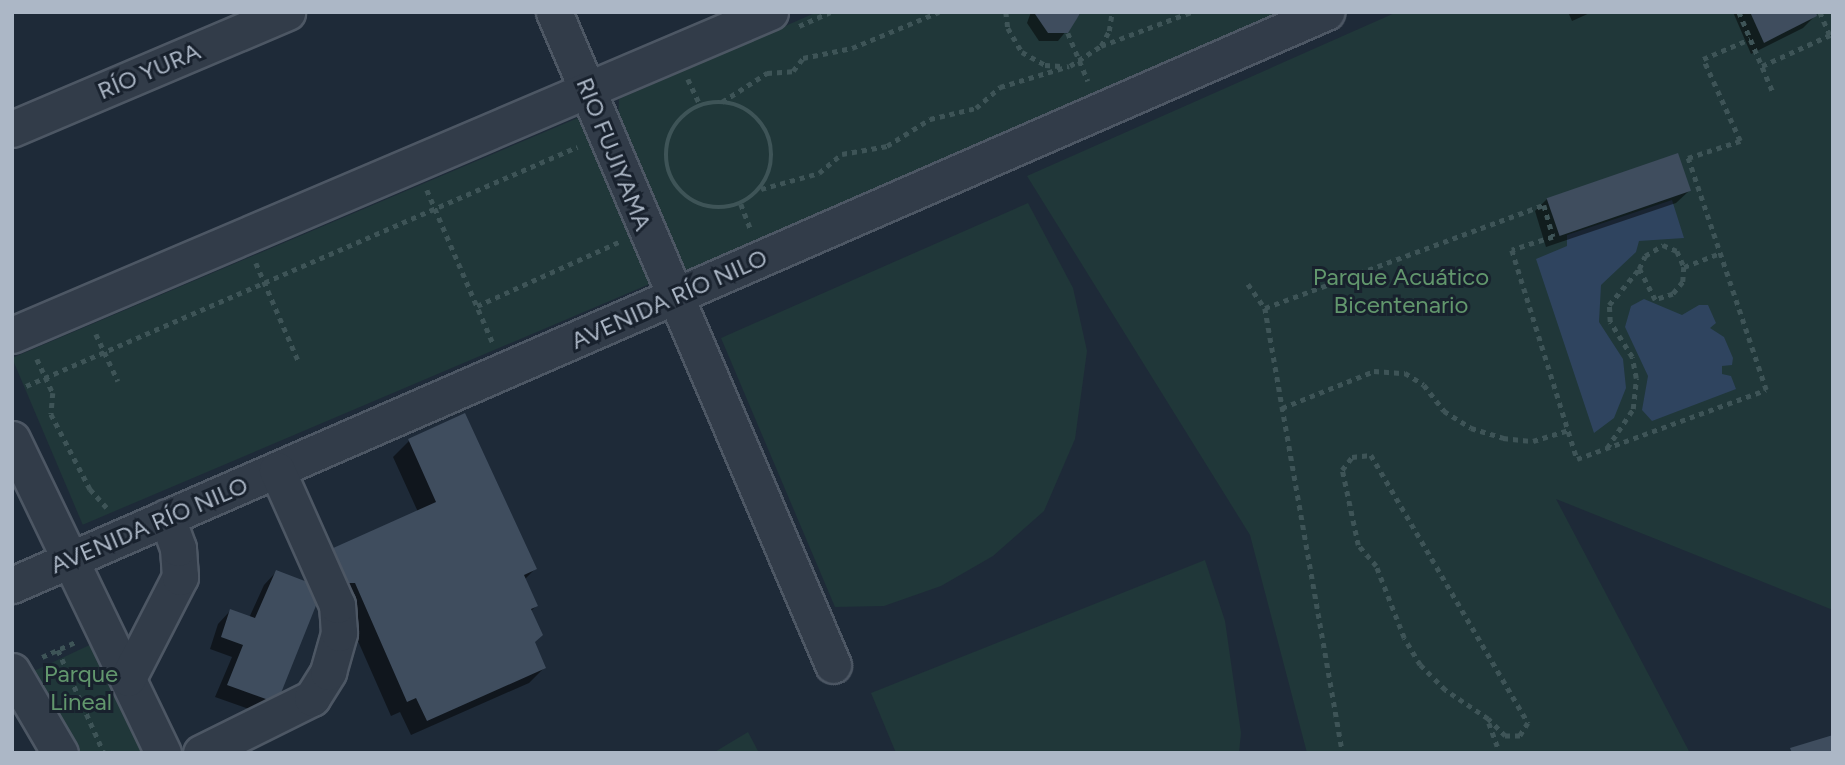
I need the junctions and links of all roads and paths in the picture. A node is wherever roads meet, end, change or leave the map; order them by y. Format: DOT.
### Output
graph roads {
  1 [pos="286,12"];
  2 [pos="554,12"];
  3 [pos="770,12"];
  4 [pos="939,12"];
  5 [pos="1006,12"];
  6 [pos="1112,12"];
  7 [pos="1191,12"];
  8 [pos="1326,12"];
  9 [pos="1738,12"];
  10 [pos="1820,12"];
  11 [pos="1068,33"];
  12 [pos="1831,36"];
  13 [pos="1750,39"];
  14 [pos="1101,46"];
  15 [pos="1081,62"];
  16 [pos="1069,66"];
  17 [pos="1762,66"];
  18 [pos="686,75"];
  19 [pos="1090,86"];
  20 [pos="589,91"];
  21 [pos="1773,92"];
  22 [pos="722,102"];
  23 [pos="700,105"];
  24 [pos="12,129"];
  25 [pos="574,134"];
  26 [pos="590,141"];
  27 [pos="585,157"];
  28 [pos="424,183"];
  29 [pos="761,189"];
  30 [pos="617,228"];
  31 [pos="622,240"];
  32 [pos="626,249"];
  33 [pos="1720,253"];
  34 [pos="253,256"];
  35 [pos="1684,267"];
  36 [pos="1639,269"];
  37 [pos="1248,284"];
  38 [pos="673,297"];
  39 [pos="477,306"];
  40 [pos="1265,308"];
  41 [pos="91,324"];
  42 [pos="506,337"];
  43 [pos="22,342"];
  44 [pos="493,343"];
  45 [pos="481,348"];
  46 [pos="298,360"];
  47 [pos="118,381"];
  48 [pos="26,387"];
  49 [pos="1282,408"];
  50 [pos="1568,430"];
  51 [pos="12,439"];
  52 [pos="1606,448"];
  53 [pos="277,470"];
  54 [pos="120,503"];
  55 [pos="167,517"];
  56 [pos="72,557"];
  57 [pos="12,585"];
  58 [pos="105,629"];
  59 [pos="58,650"];
  60 [pos="832,665"];
  61 [pos="24,666"];
  62 [pos="128,678"];
  63 [pos="1488,719"];
  64 [pos="60,753"];
  65 [pos="104,753"];
  66 [pos="163,753"];
  67 [pos="201,753"];
  68 [pos="1343,753"];
  69 [pos="1500,753"];
  1 -- 24 [label="street, RÍO YURA"];
  2 -- 20 [label="street, RIO FUJIYAMA"];
  3 -- 20 [label="street"];
  4 -- 22 [label="path"];
  5 -- 16 [label="path"];
  6 -- 14 [label="path"];
  7 -- 14 [label="path"];
  8 -- 38 [label="street, AVENIDA RÍO NILO"];
  9 -- 13 [label="path"];
  10 -- 12 [label="path"];
  11 -- 15 [label="path"];
  12 -- 17 [label="path"];
  13 -- 17 [label="path"];
  13 -- 33 [label="path"];
  14 -- 15 [label="path"];
  15 -- 16 [label="path"];
  15 -- 19 [label="path"];
  16 -- 29 [label="path"];
  17 -- 21 [label="path"];
  18 -- 23 [label="path"];
  20 -- 38 [label="street, RIO FUJIYAMA"];
  20 -- 43 [label="street"];
  22 -- 23 [label="path"];
  22 -- 29 [label="path"];
  23 -- 29 [label="path"];
  25 -- 27 [label="path"];
  26 -- 48 [label="path"];
  28 -- 39 [label="path"];
  30 -- 31 [label="path"];
  31 -- 32 [label="path"];
  31 -- 39 [label="path"];
  33 -- 35 [label="path"];
  33 -- 52 [label="path"];
  34 -- 46 [label="path"];
  35 -- 36 [label="path"];
  35 -- 36 [label="path"];
  36 -- 52 [label="path"];
  37 -- 40 [label="path"];
  38 -- 53 [label="street, AVENIDA RÍO NILO"];
  38 -- 60 [label="street, RIO FUJIYAMA"];
  39 -- 44 [label="path"];
  40 -- 49 [label="path"];
  40 -- 50 [label="path"];
  41 -- 47 [label="path"];
  42 -- 44 [label="path"];
  43 -- 54 [label="path"];
  44 -- 45 [label="path"];
  49 -- 50 [label="path"];
  49 -- 68 [label="path"];
  50 -- 52 [label="path"];
  51 -- 56 [label="street"];
  53 -- 55 [label="street, AVENIDA RÍO NILO"];
  53 -- 67 [label="street"];
  55 -- 56 [label="street, AVENIDA RÍO NILO"];
  55 -- 62 [label="street"];
  56 -- 57 [label="street, AVENIDA RÍO NILO"];
  56 -- 58 [label="street"];
  58 -- 59 [label="path"];
  58 -- 62 [label="street"];
  59 -- 61 [label="path"];
  59 -- 65 [label="path"];
  61 -- 64 [label="street"];
  62 -- 66 [label="street"];
  63 -- 63 [label="path"];
  63 -- 69 [label="path"];
}
